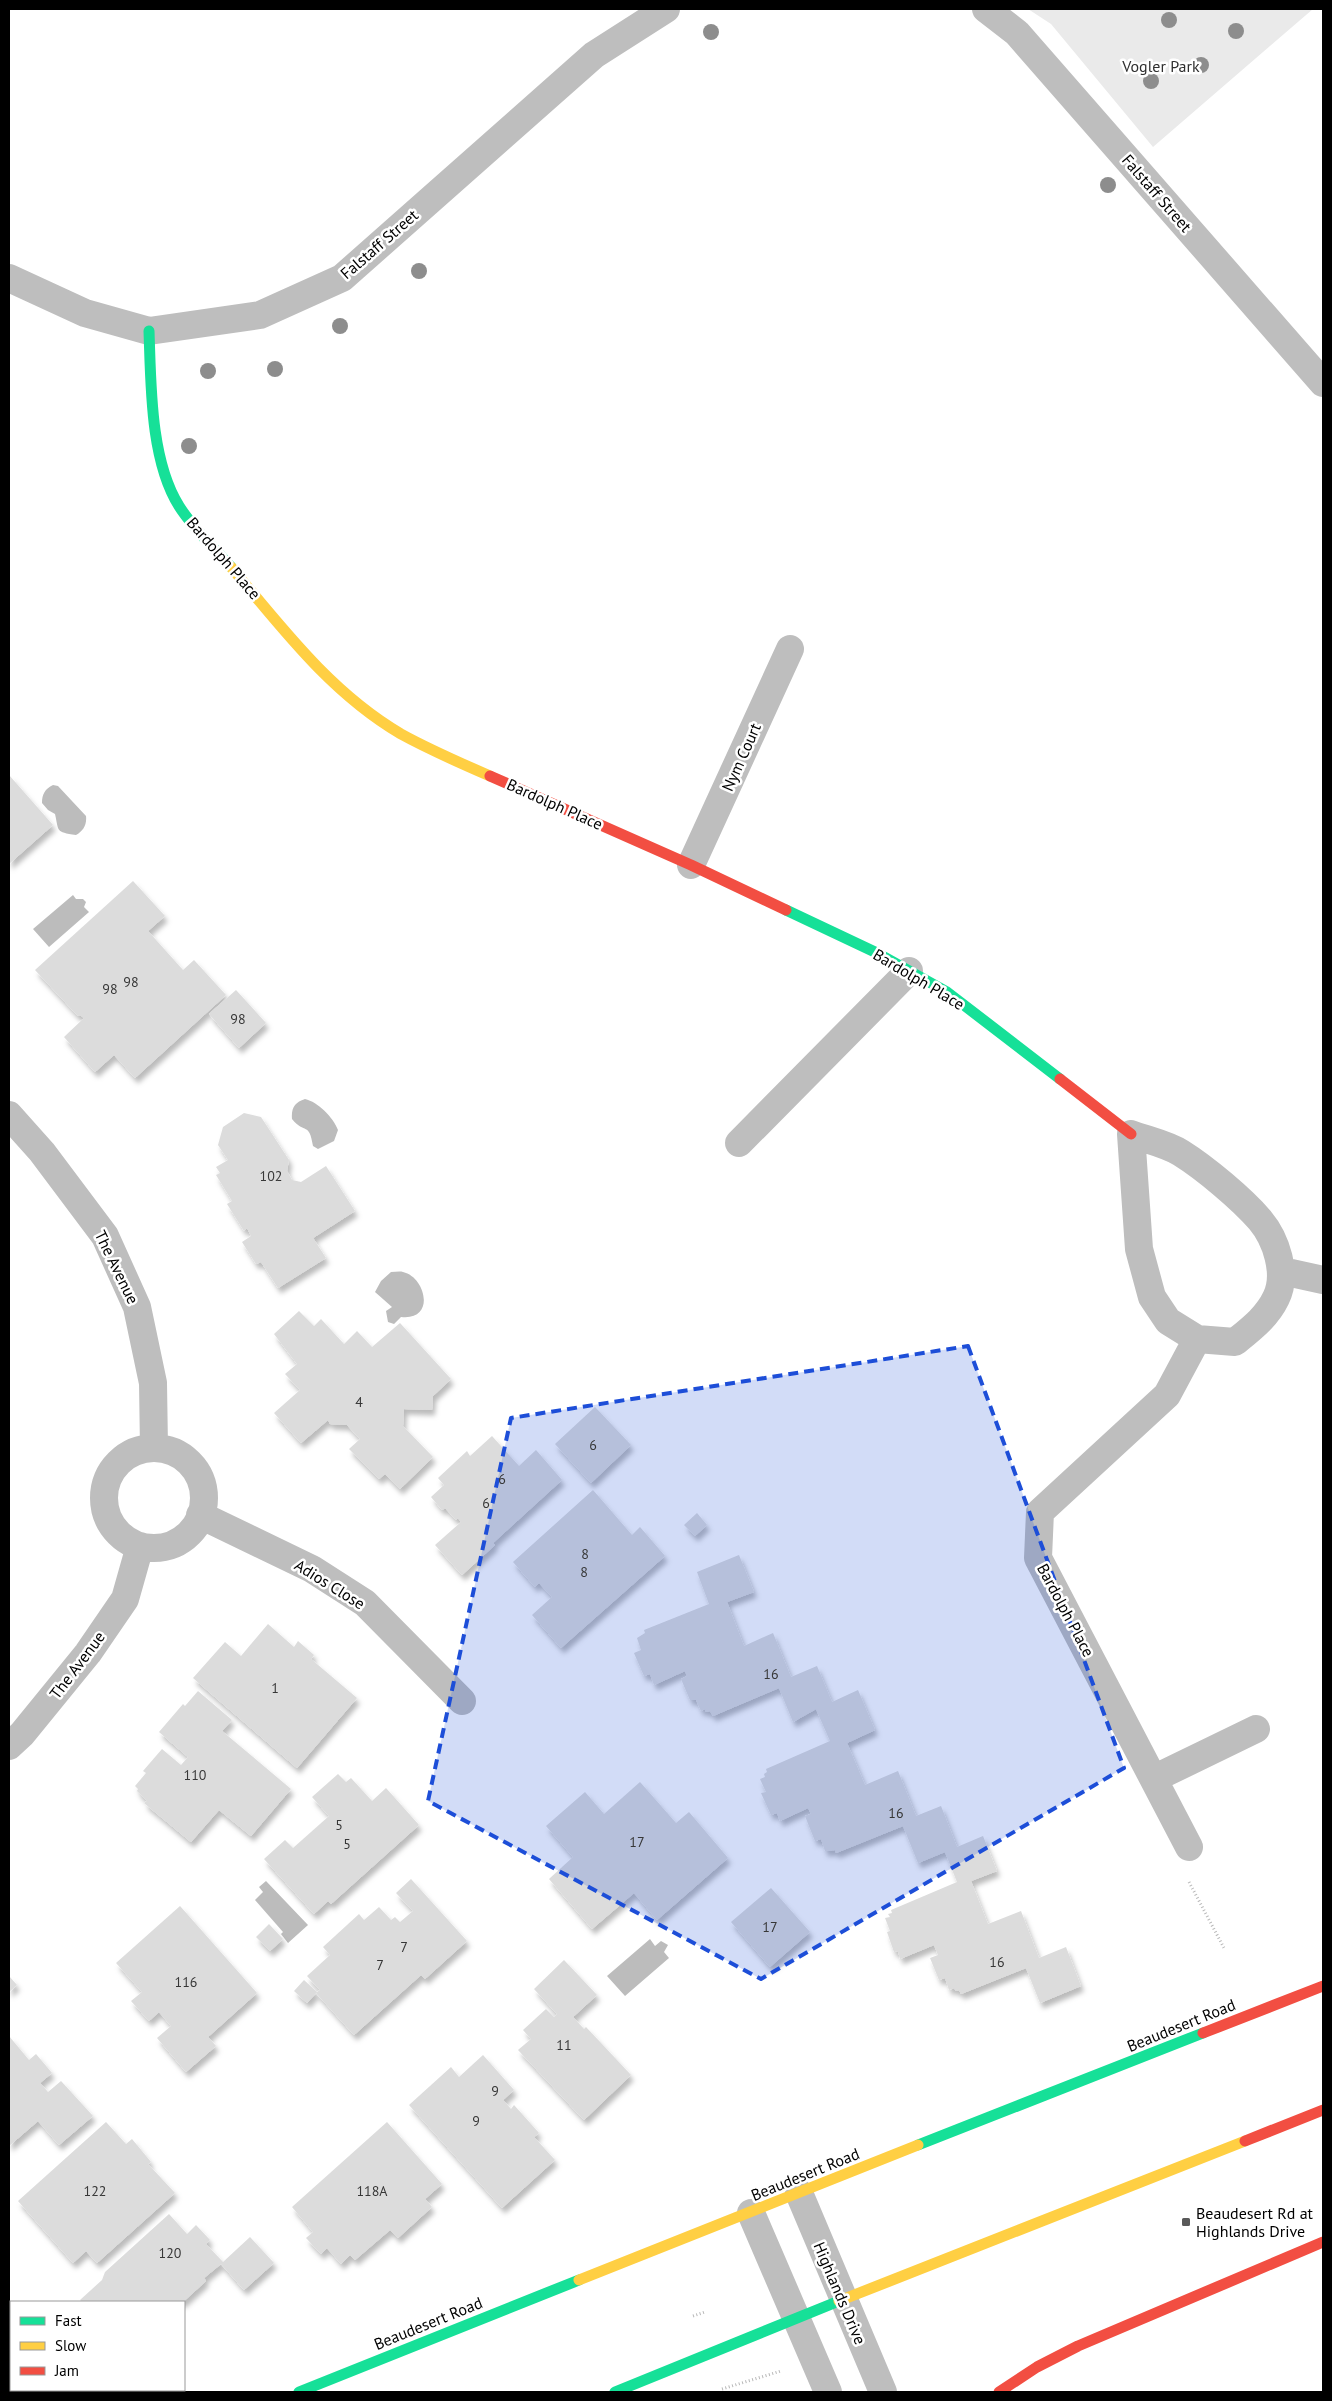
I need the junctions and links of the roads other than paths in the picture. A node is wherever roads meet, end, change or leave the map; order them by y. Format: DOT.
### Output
graph roads {
  1 [pos="666,9"];
  2 [pos="986,9"];
  3 [pos="9,278"];
  4 [pos="149,331"];
  5 [pos="1323,383"];
  6 [pos="790,649"];
  7 [pos="691,865"];
  8 [pos="909,971"];
  9 [pos="9,1115"];
  10 [pos="1131,1134"];
  11 [pos="739,1143"];
  12 [pos="1282,1271"];
  13 [pos="1323,1280"];
  14 [pos="1197,1340"];
  15 [pos="154,1448"];
  16 [pos="200,1515"];
  17 [pos="140,1546"];
  18 [pos="462,1701"];
  19 [pos="1256,1729"];
  20 [pos="9,1746"];
  21 [pos="1155,1778"];
  22 [pos="1189,1847"];
  23 [pos="1323,1986"];
  24 [pos="1323,2110"];
  25 [pos="799,2193"];
  26 [pos="751,2213"];
  27 [pos="1323,2242"];
  28 [pos="842,2299"];
  29 [pos="797,2317"];
  30 [pos="299,2392"];
  31 [pos="615,2392"];
  32 [pos="828,2392"];
  33 [pos="882,2392"];
  34 [pos="999,2392"];
  1 -- 4 [label="street, Falstaff Street"];
  2 -- 5 [label="street, Falstaff Street"];
  3 -- 4 [label="street, Falstaff Street"];
  4 -- 7 [label="main road, Bardolph Place"];
  6 -- 7 [label="street, Nym Court"];
  7 -- 8 [label="main road, Bardolph Place"];
  8 -- 10 [label="main road, Bardolph Place"];
  8 -- 11 [label="street"];
  9 -- 15 [label="street, The Avenue"];
  10 -- 12 [label="street, Bardolph Place"];
  10 -- 14 [label="street"];
  12 -- 13 [label="street"];
  12 -- 14 [label="street, Bardolph Place"];
  14 -- 21 [label="street, Bardolph Place"];
  15 -- 16 [label="street"];
  15 -- 17 [label="street"];
  16 -- 17 [label="street"];
  16 -- 18 [label="street, Adios Close"];
  17 -- 20 [label="street, The Avenue"];
  19 -- 21 [label="street"];
  21 -- 22 [label="street, Bardolph Place"];
  23 -- 25 [label="main road, Beaudesert Road"];
  24 -- 28 [label="main road"];
  25 -- 26 [label="main road, Beaudesert Road"];
  25 -- 28 [label="street, Highlands Drive"];
  26 -- 29 [label="street"];
  26 -- 30 [label="main road, Beaudesert Road"];
  27 -- 34 [label="main road"];
  28 -- 29 [label="main road"];
  28 -- 33 [label="street, Highlands Drive"];
  29 -- 31 [label="main road"];
  29 -- 32 [label="street"];
}
